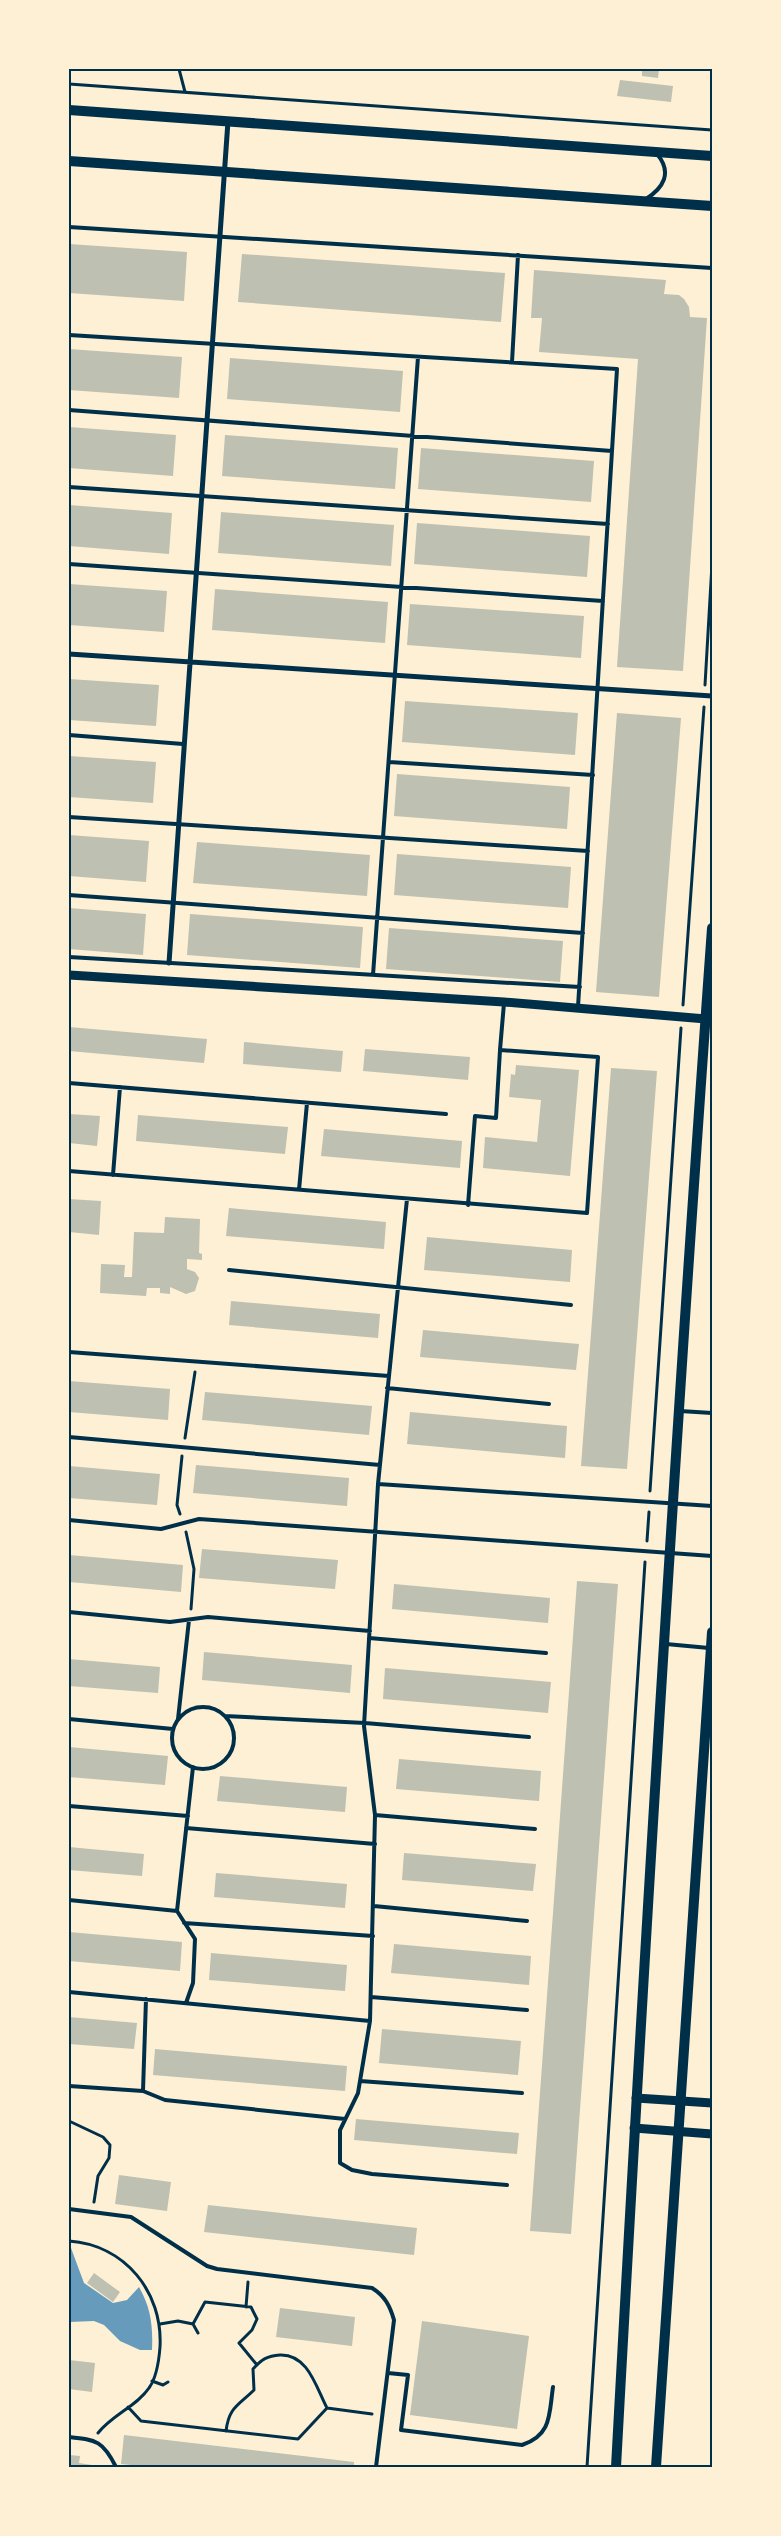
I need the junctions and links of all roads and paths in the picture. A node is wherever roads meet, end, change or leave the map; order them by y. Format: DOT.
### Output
graph roads {
  1 [pos="179,69"];
  2 [pos="69,84"];
  3 [pos="185,92"];
  4 [pos="69,110"];
  5 [pos="228,121"];
  6 [pos="712,130"];
  7 [pos="654,151"];
  8 [pos="712,156"];
  9 [pos="69,161"];
  10 [pos="224,171"];
  11 [pos="644,200"];
  12 [pos="712,206"];
  13 [pos="69,227"];
  14 [pos="219,236"];
  15 [pos="518,255"];
  16 [pos="712,268"];
  17 [pos="69,335"];
  18 [pos="212,344"];
  19 [pos="418,357"];
  20 [pos="512,362"];
  21 [pos="69,410"];
  22 [pos="206,420"];
  23 [pos="413,436"];
  24 [pos="612,451"];
  25 [pos="69,487"];
  26 [pos="201,496"];
  27 [pos="407,510"];
  28 [pos="608,524"];
  29 [pos="69,564"];
  30 [pos="712,564"];
  31 [pos="196,573"];
  32 [pos="402,587"];
  33 [pos="603,601"];
  34 [pos="69,654"];
  35 [pos="189,662"];
  36 [pos="395,675"];
  37 [pos="598,688"];
  38 [pos="704,695"];
  39 [pos="712,696"];
  40 [pos="69,736"];
  41 [pos="183,744"];
  42 [pos="389,762"];
  43 [pos="593,776"];
  44 [pos="69,817"];
  45 [pos="178,824"];
  46 [pos="383,837"];
  47 [pos="588,850"];
  48 [pos="69,895"];
  49 [pos="172,903"];
  50 [pos="377,918"];
  51 [pos="712,928"];
  52 [pos="583,933"];
  53 [pos="69,957"];
  54 [pos="168,963"];
  55 [pos="69,975"];
  56 [pos="373,975"];
  57 [pos="580,987"];
  58 [pos="504,1002"];
  59 [pos="578,1007"];
  60 [pos="682,1016"];
  61 [pos="706,1019"];
  62 [pos="500,1050"];
  63 [pos="69,1083"];
  64 [pos="120,1087"];
  65 [pos="307,1102"];
  66 [pos="446,1114"];
  67 [pos="69,1171"];
  68 [pos="113,1175"];
  69 [pos="299,1190"];
  70 [pos="407,1199"];
  71 [pos="468,1205"];
  72 [pos="229,1270"];
  73 [pos="398,1287"];
  74 [pos="571,1305"];
  75 [pos="69,1352"];
  76 [pos="197,1362"];
  77 [pos="389,1376"];
  78 [pos="387,1388"];
  79 [pos="549,1404"];
  80 [pos="680,1410"];
  81 [pos="712,1413"];
  82 [pos="69,1437"];
  83 [pos="183,1447"];
  84 [pos="380,1465"];
  85 [pos="378,1484"];
  86 [pos="649,1502"];
  87 [pos="673,1504"];
  88 [pos="712,1506"];
  89 [pos="69,1520"];
  90 [pos="183,1524"];
  91 [pos="375,1533"];
  92 [pos="646,1551"];
  93 [pos="670,1553"];
  94 [pos="712,1556"];
  95 [pos="69,1612"];
  96 [pos="189,1620"];
  97 [pos="370,1631"];
  98 [pos="712,1632"];
  99 [pos="369,1638"];
  100 [pos="664,1644"];
  101 [pos="711,1648"];
  102 [pos="546,1653"];
  103 [pos="226,1716"];
  104 [pos="69,1718"];
  105 [pos="178,1720"];
  106 [pos="364,1723"];
  107 [pos="173,1729"];
  108 [pos="528,1737"];
  109 [pos="193,1767"];
  110 [pos="69,1806"];
  111 [pos="375,1815"];
  112 [pos="188,1816"];
  113 [pos="186,1828"];
  114 [pos="535,1829"];
  115 [pos="375,1844"];
  116 [pos="69,1900"];
  117 [pos="374,1906"];
  118 [pos="177,1911"];
  119 [pos="527,1921"];
  120 [pos="184,1923"];
  121 [pos="373,1936"];
  122 [pos="69,1992"];
  123 [pos="371,1997"];
  124 [pos="146,1999"];
  125 [pos="186,2003"];
  126 [pos="527,2010"];
  127 [pos="370,2020"];
  128 [pos="712,2050"];
  129 [pos="712,2063"];
  130 [pos="360,2081"];
  131 [pos="69,2086"];
  132 [pos="143,2091"];
  133 [pos="522,2093"];
  134 [pos="636,2098"];
  135 [pos="682,2101"];
  136 [pos="712,2103"];
  137 [pos="344,2120"];
  138 [pos="69,2121"];
  139 [pos="634,2128"];
  140 [pos="680,2132"];
  141 [pos="712,2134"];
  142 [pos="507,2186"];
  143 [pos="69,2209"];
  144 [pos="92,2212"];
  145 [pos="69,2241"];
  146 [pos="249,2273"];
  147 [pos="246,2306"];
  148 [pos="160,2324"];
  149 [pos="193,2324"];
  150 [pos="198,2333"];
  151 [pos="257,2365"];
  152 [pos="388,2372"];
  153 [pos="152,2381"];
  154 [pos="168,2382"];
  155 [pos="553,2387"];
  156 [pos="128,2407"];
  157 [pos="327,2408"];
  158 [pos="382,2415"];
  159 [pos="226,2431"];
  160 [pos="69,2437"];
  161 [pos="93,2439"];
  162 [pos="116,2467"];
  163 [pos="376,2467"];
  164 [pos="587,2467"];
  165 [pos="616,2467"];
  166 [pos="656,2467"];
  1 -- 3 [label="path"];
  2 -- 3 [label="path"];
  3 -- 6 [label="path"];
  4 -- 5 [label="main road"];
  5 -- 7 [label="main road"];
  5 -- 10 [label="street"];
  7 -- 8 [label="main road"];
  7 -- 11 [label="lane"];
  9 -- 10 [label="main road"];
  10 -- 11 [label="main road"];
  10 -- 14 [label="street"];
  11 -- 12 [label="main road"];
  13 -- 14 [label="lane"];
  14 -- 15 [label="lane"];
  14 -- 18 [label="street"];
  15 -- 16 [label="lane"];
  15 -- 20 [label="lane"];
  17 -- 18 [label="lane"];
  18 -- 19 [label="lane"];
  18 -- 22 [label="street"];
  19 -- 20 [label="lane"];
  19 -- 23 [label="lane"];
  20 -- 24 [label="lane"];
  21 -- 22 [label="lane"];
  22 -- 23 [label="lane"];
  22 -- 26 [label="street"];
  23 -- 24 [label="lane"];
  23 -- 27 [label="lane"];
  24 -- 28 [label="lane"];
  25 -- 26 [label="lane"];
  26 -- 27 [label="lane"];
  26 -- 31 [label="street"];
  27 -- 28 [label="lane"];
  27 -- 32 [label="lane"];
  28 -- 33 [label="lane"];
  29 -- 31 [label="lane"];
  30 -- 38 [label="path"];
  31 -- 32 [label="lane"];
  31 -- 35 [label="street"];
  32 -- 33 [label="lane"];
  32 -- 36 [label="lane"];
  33 -- 37 [label="lane"];
  34 -- 35 [label="street"];
  35 -- 36 [label="street"];
  35 -- 41 [label="street"];
  36 -- 37 [label="street"];
  36 -- 42 [label="lane"];
  37 -- 38 [label="street"];
  37 -- 43 [label="lane"];
  38 -- 39 [label="street"];
  38 -- 60 [label="path"];
  40 -- 41 [label="lane"];
  41 -- 45 [label="street"];
  42 -- 43 [label="lane"];
  42 -- 46 [label="lane"];
  43 -- 47 [label="lane"];
  44 -- 45 [label="lane"];
  45 -- 46 [label="lane"];
  45 -- 49 [label="street"];
  46 -- 47 [label="lane"];
  46 -- 50 [label="lane"];
  47 -- 52 [label="lane"];
  48 -- 49 [label="lane"];
  49 -- 50 [label="lane"];
  49 -- 54 [label="street"];
  50 -- 52 [label="lane"];
  50 -- 56 [label="lane"];
  51 -- 61 [label="main road"];
  52 -- 57 [label="lane"];
  53 -- 54 [label="lane"];
  54 -- 56 [label="lane"];
  55 -- 58 [label="street"];
  56 -- 57 [label="lane"];
  57 -- 59 [label="lane"];
  58 -- 59 [label="street"];
  58 -- 62 [label="lane"];
  59 -- 60 [label="street"];
  60 -- 61 [label="street"];
  60 -- 86 [label="path"];
  61 -- 80 [label="main road"];
  62 -- 71 [label="lane"];
  62 -- 71 [label="lane"];
  63 -- 64 [label="lane"];
  64 -- 65 [label="lane"];
  64 -- 68 [label="lane"];
  65 -- 66 [label="lane"];
  65 -- 69 [label="lane"];
  67 -- 68 [label="lane"];
  68 -- 69 [label="lane"];
  69 -- 70 [label="lane"];
  70 -- 71 [label="lane"];
  70 -- 73 [label="lane"];
  72 -- 73 [label="lane"];
  73 -- 74 [label="lane"];
  73 -- 77 [label="lane"];
  75 -- 76 [label="lane"];
  76 -- 77 [label="lane"];
  76 -- 83 [label="path"];
  77 -- 78 [label="lane"];
  78 -- 79 [label="lane"];
  78 -- 84 [label="lane"];
  80 -- 81 [label="lane"];
  80 -- 87 [label="main road"];
  82 -- 83 [label="lane"];
  83 -- 84 [label="lane"];
  83 -- 90 [label="path"];
  84 -- 85 [label="lane"];
  85 -- 86 [label="lane"];
  85 -- 91 [label="lane"];
  86 -- 87 [label="lane"];
  86 -- 92 [label="path"];
  87 -- 88 [label="lane"];
  87 -- 93 [label="main road"];
  89 -- 90 [label="lane"];
  90 -- 91 [label="lane"];
  90 -- 96 [label="path"];
  91 -- 92 [label="lane"];
  91 -- 97 [label="lane"];
  92 -- 93 [label="lane"];
  92 -- 164 [label="path"];
  93 -- 94 [label="lane"];
  93 -- 100 [label="main road"];
  95 -- 96 [label="lane"];
  96 -- 97 [label="lane"];
  96 -- 105 [label="lane"];
  97 -- 99 [label="lane"];
  98 -- 101 [label="main road"];
  99 -- 102 [label="lane"];
  99 -- 106 [label="lane"];
  100 -- 101 [label="lane"];
  100 -- 134 [label="main road"];
  101 -- 135 [label="main road"];
  103 -- 105 [label="lane"];
  103 -- 106 [label="lane"];
  103 -- 109 [label="lane"];
  104 -- 107 [label="lane"];
  105 -- 107 [label="lane"];
  106 -- 108 [label="lane"];
  106 -- 111 [label="lane"];
  107 -- 109 [label="lane"];
  109 -- 112 [label="lane"];
  110 -- 112 [label="lane"];
  111 -- 114 [label="lane"];
  111 -- 115 [label="lane"];
  112 -- 113 [label="lane"];
  113 -- 115 [label="lane"];
  113 -- 118 [label="lane"];
  115 -- 117 [label="lane"];
  116 -- 118 [label="lane"];
  117 -- 119 [label="lane"];
  117 -- 121 [label="lane"];
  118 -- 120 [label="lane"];
  120 -- 121 [label="lane"];
  120 -- 125 [label="lane"];
  121 -- 123 [label="lane"];
  122 -- 124 [label="lane"];
  123 -- 126 [label="lane"];
  123 -- 127 [label="lane"];
  124 -- 125 [label="lane"];
  124 -- 132 [label="lane"];
  125 -- 127 [label="lane"];
  127 -- 130 [label="lane"];
  128 -- 129 [label="path"];
  130 -- 133 [label="lane"];
  130 -- 137 [label="lane"];
  131 -- 132 [label="lane"];
  132 -- 137 [label="lane"];
  134 -- 135 [label="street"];
  134 -- 139 [label="main road"];
  135 -- 136 [label="street"];
  135 -- 140 [label="main road"];
  137 -- 142 [label="lane"];
  138 -- 144 [label="path"];
  139 -- 140 [label="street"];
  139 -- 165 [label="main road"];
  140 -- 141 [label="street"];
  140 -- 166 [label="main road"];
  143 -- 144 [label="lane"];
  144 -- 146 [label="lane"];
  145 -- 148 [label="path"];
  146 -- 147 [label="path"];
  146 -- 152 [label="lane"];
  147 -- 149 [label="path"];
  147 -- 151 [label="path"];
  148 -- 149 [label="path"];
  148 -- 153 [label="path"];
  149 -- 150 [label="path"];
  151 -- 157 [label="path"];
  151 -- 159 [label="path"];
  152 -- 155 [label="lane"];
  152 -- 158 [label="lane"];
  153 -- 154 [label="path"];
  153 -- 156 [label="path"];
  156 -- 159 [label="path"];
  156 -- 161 [label="path"];
  157 -- 158 [label="path"];
  157 -- 159 [label="path"];
  158 -- 163 [label="lane"];
  160 -- 161 [label="lane"];
  161 -- 162 [label="lane"];
}
